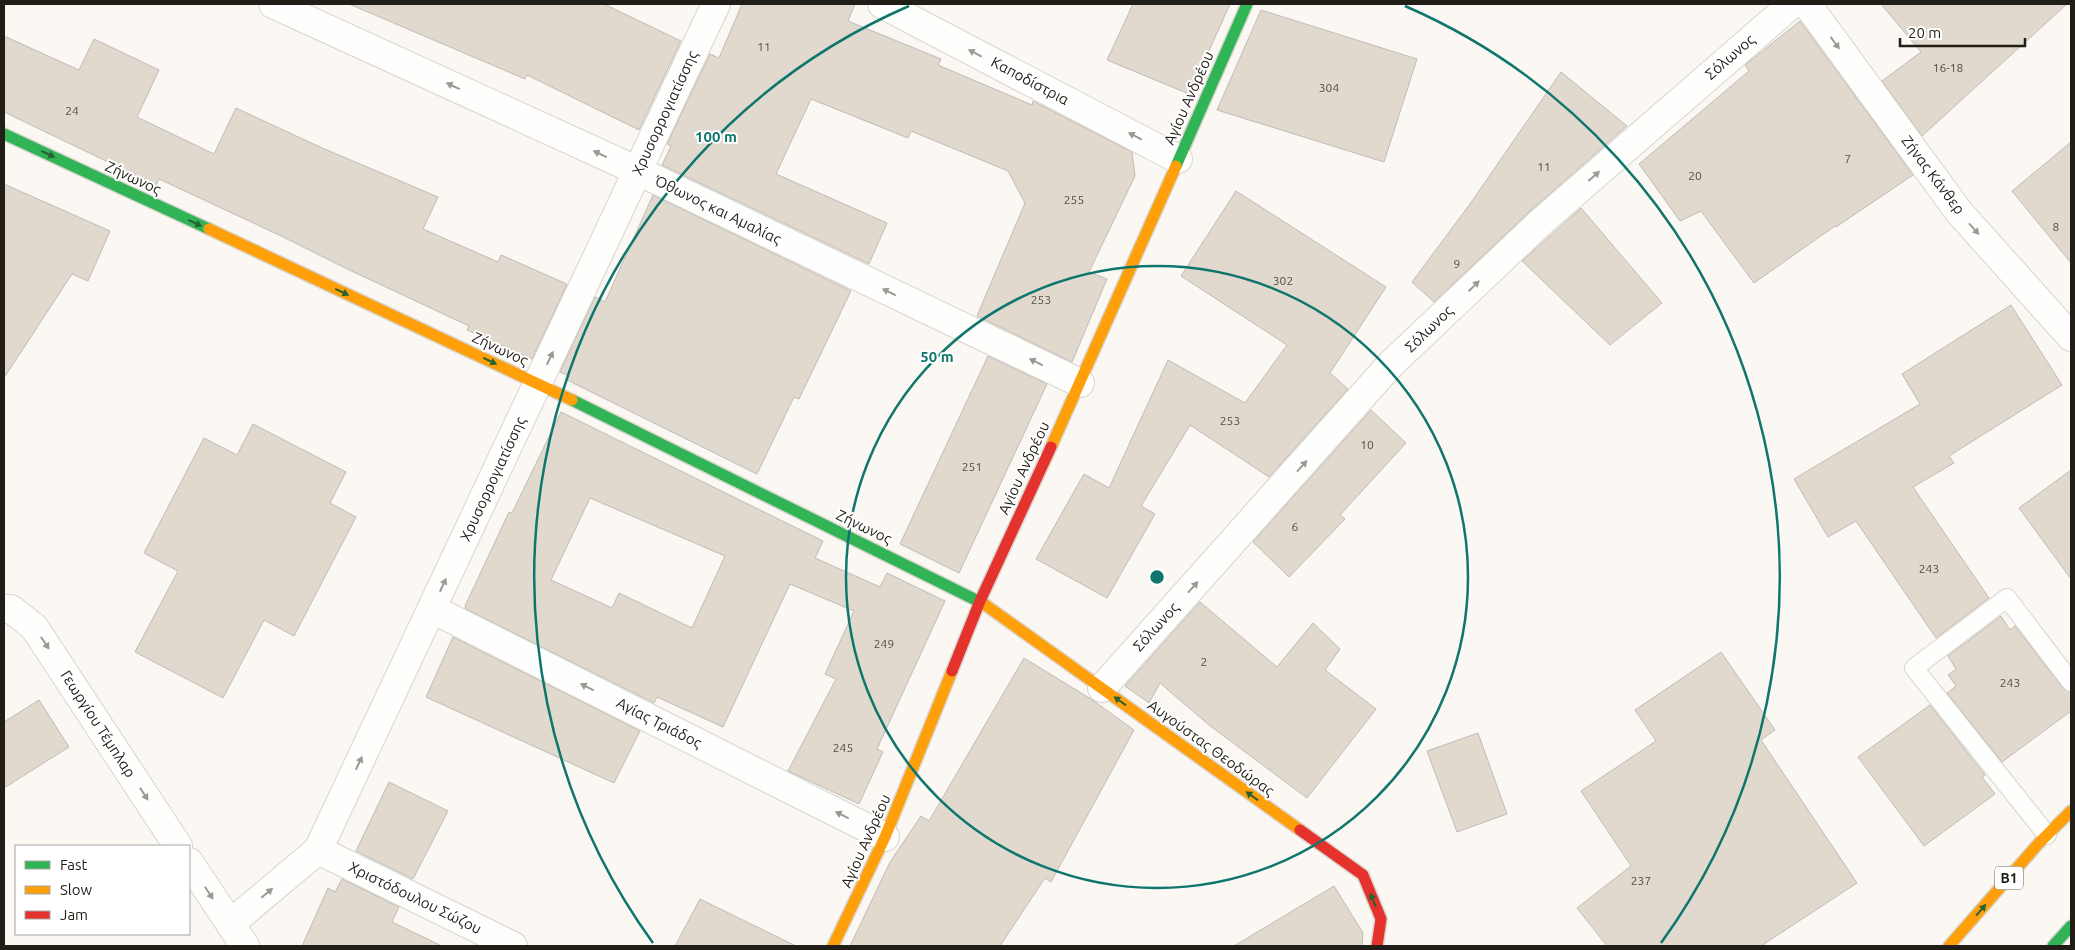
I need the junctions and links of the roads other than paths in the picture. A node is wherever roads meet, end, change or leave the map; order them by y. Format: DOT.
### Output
graph roads {
  1 [pos="273,4"];
  2 [pos="716,4"];
  3 [pos="882,4"];
  4 [pos="1246,4"];
  5 [pos="1792,4"];
  6 [pos="1807,4"];
  7 [pos="4,134"];
  8 [pos="1178,159"];
  9 [pos="638,171"];
  10 [pos="2071,337"];
  11 [pos="538,383"];
  12 [pos="1080,383"];
  13 [pos="980,601"];
  14 [pos="7,609"];
  15 [pos="432,609"];
  16 [pos="2071,682"];
  17 [pos="1102,688"];
  18 [pos="2071,811"];
  19 [pos="2047,835"];
  20 [pos="885,836"];
  21 [pos="177,845"];
  22 [pos="318,850"];
  23 [pos="190,864"];
  24 [pos="2071,926"];
  25 [pos="237,935"];
  26 [pos="513,946"];
  27 [pos="833,946"];
  28 [pos="1377,946"];
  29 [pos="1949,946"];
  30 [pos="2052,946"];
  9 -- 1 [label="street, Όθωνος και Αμαλίας, one-way"];
  2 -- 9 [label="street, Χρυσορρογιατίσσης"];
  8 -- 3 [label="street, Καποδίστρια, one-way"];
  4 -- 8 [label="street, Αγίου Ανδρέου"];
  17 -- 5 [label="street, Σόλωνος, one-way"];
  6 -- 10 [label="street, Ζήνας Κάνθερ, one-way"];
  7 -- 11 [label="street, Ζήνωνος, one-way"];
  8 -- 12 [label="street, Αγίου Ανδρέου"];
  11 -- 9 [label="street, Χρυσορρογιατίσσης, one-way"];
  12 -- 9 [label="street, Όθωνος και Αμαλίας, one-way"];
  11 -- 13 [label="street, Ζήνωνος"];
  15 -- 11 [label="street, Χρυσορρογιατίσσης, one-way"];
  12 -- 13 [label="street, Αγίου Ανδρέου"];
  13 -- 17 [label="street, Αυγούστας Θεοδώρας"];
  13 -- 20 [label="street, Αγίου Ανδρέου"];
  14 -- 21 [label="street, Γεωργίου Τέμπλαρ, one-way"];
  20 -- 15 [label="street, Αγίας Τριάδος, one-way"];
  22 -- 15 [label="street, Χρυσορρογιατίσσης, one-way"];
  16 -- 19 [label="lane"];
  28 -- 17 [label="street, Αυγούστας Θεοδώρας, one-way"];
  18 -- 19 [label="street, B1"];
  29 -- 19 [label="street, B1, one-way"];
  20 -- 27 [label="street, Αγίου Ανδρέου"];
  25 -- 22 [label="street, Χρυσορρογιατίσσης, one-way"];
  22 -- 26 [label="street, Χριστόδουλου Σώζου"];
  23 -- 25 [label="street, one-way"];
  24 -- 30 [label="street"];
}
